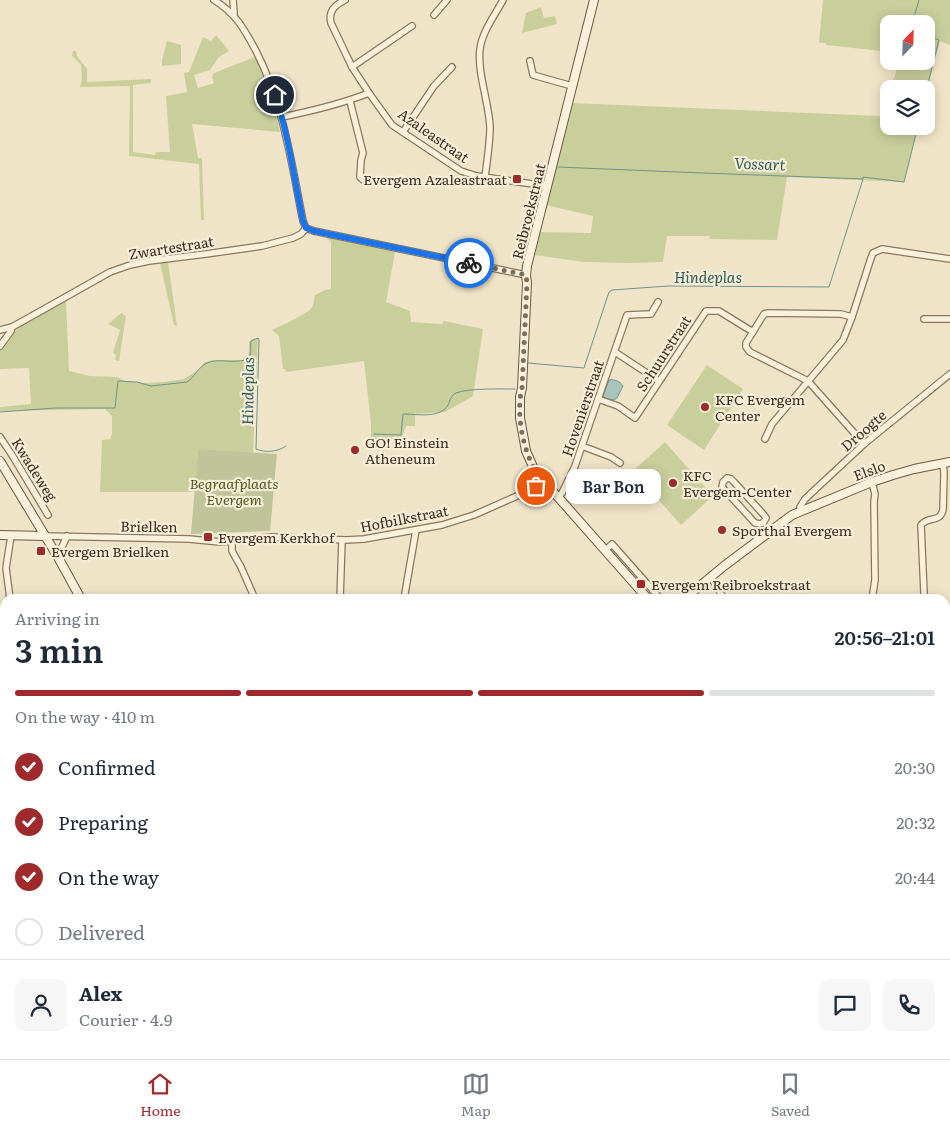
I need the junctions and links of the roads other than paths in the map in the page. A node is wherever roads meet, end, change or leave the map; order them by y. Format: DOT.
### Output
graph roads {
  1 [pos="214,0"];
  2 [pos="233,0"];
  3 [pos="345,0"];
  4 [pos="447,0"];
  5 [pos="503,0"];
  6 [pos="594,0"];
  7 [pos="234,14"];
  8 [pos="434,15"];
  9 [pos="412,26"];
  10 [pos="530,60"];
  11 [pos="352,67"];
  12 [pos="452,67"];
  13 [pos="572,86"];
  14 [pos="369,94"];
  15 [pos="350,101"];
  16 [pos="282,117"];
  17 [pos="403,132"];
  18 [pos="485,177"];
  19 [pos="407,182"];
  20 [pos="547,186"];
  21 [pos="306,228"];
  22 [pos="950,259"];
  23 [pos="526,275"];
  24 [pos="658,302"];
  25 [pos="852,316"];
  26 [pos="924,319"];
  27 [pos="950,319"];
  28 [pos="12,327"];
  29 [pos="0,330"];
  30 [pos="753,332"];
  31 [pos="0,346"];
  32 [pos="615,352"];
  33 [pos="950,374"];
  34 [pos="659,381"];
  35 [pos="808,381"];
  36 [pos="598,399"];
  37 [pos="0,437"];
  38 [pos="765,439"];
  39 [pos="864,444"];
  40 [pos="582,446"];
  41 [pos="0,461"];
  42 [pos="620,463"];
  43 [pos="947,463"];
  44 [pos="20,468"];
  45 [pos="8,475"];
  46 [pos="543,481"];
  47 [pos="872,482"];
  48 [pos="558,497"];
  49 [pos="800,511"];
  50 [pos="48,515"];
  51 [pos="757,524"];
  52 [pos="416,530"];
  53 [pos="0,535"];
  54 [pos="11,536"];
  55 [pos="46,536"];
  56 [pos="67,536"];
  57 [pos="765,536"];
  58 [pos="342,540"];
  59 [pos="232,541"];
  60 [pos="605,551"];
  61 [pos="59,559"];
  62 [pos="711,577"];
  63 [pos="9,594"];
  64 [pos="78,594"];
  65 [pos="253,594"];
  66 [pos="340,594"];
  67 [pos="405,594"];
  68 [pos="644,594"];
  69 [pos="656,594"];
  70 [pos="690,594"];
  71 [pos="721,594"];
  72 [pos="873,594"];
  73 [pos="924,594"];
  74 [pos="0,1050"];
  75 [pos="0,1059"];
  1 -- 7 [label="street"];
  2 -- 7 [label="street"];
  3 -- 11 [label="street, Azaleastraat"];
  4 -- 8 [label="street"];
  5 -- 18 [label="street, Azaleastraat"];
  6 -- 13 [label="street, Reibroekstraat"];
  7 -- 16 [label="street"];
  9 -- 11 [label="street"];
  10 -- 13 [label="street"];
  11 -- 14 [label="street, Azaleastraat"];
  12 -- 17 [label="street"];
  13 -- 20 [label="street, Reibroekstraat"];
  14 -- 15 [label="street"];
  14 -- 17 [label="street, Azaleastraat"];
  15 -- 16 [label="street"];
  15 -- 19 [label="street"];
  16 -- 21 [label="street"];
  17 -- 18 [label="street, Azaleastraat"];
  18 -- 20 [label="street, Azaleastraat"];
  20 -- 23 [label="street, Reibroekstraat"];
  21 -- 23 [label="street"];
  21 -- 28 [label="street, Zwartestraat"];
  22 -- 25 [label="street"];
  23 -- 46 [label="street, Reibroekstraat"];
  24 -- 32 [label="street, Hovenierstraat"];
  25 -- 30 [label="street"];
  25 -- 35 [label="street"];
  26 -- 27 [label="street"];
  28 -- 29 [label="street"];
  28 -- 31 [label="street, Zwartestraat"];
  30 -- 34 [label="street, Schuurstraat"];
  30 -- 35 [label="street"];
  32 -- 34 [label="street, Hovenierstraat"];
  32 -- 36 [label="street, Hovenierstraat"];
  33 -- 39 [label="street, Droogte"];
  34 -- 36 [label="street, Schuurstraat"];
  35 -- 38 [label="street"];
  35 -- 39 [label="street"];
  36 -- 40 [label="street, Hovenierstraat"];
  37 -- 44 [label="street, Kwadeweg"];
  39 -- 49 [label="street, Droogte"];
  40 -- 42 [label="street"];
  40 -- 48 [label="street, Hovenierstraat"];
  41 -- 45 [label="street, Kwadeweg"];
  43 -- 47 [label="street, Elslo"];
  43 -- 73 [label="street"];
  44 -- 45 [label="street"];
  44 -- 50 [label="street, Kwadeweg"];
  45 -- 55 [label="street, Kwadeweg"];
  46 -- 48 [label="street, Reibroekstraat"];
  46 -- 52 [label="street, Hofbilkstraat"];
  47 -- 49 [label="street, Elslo"];
  47 -- 72 [label="street"];
  48 -- 60 [label="street, Reibroekstraat"];
  49 -- 57 [label="street, Elslo"];
  51 -- 51 [label="street"];
  51 -- 57 [label="street"];
  52 -- 58 [label="street, Hofbilkstraat"];
  52 -- 67 [label="street"];
  53 -- 54 [label="street"];
  54 -- 55 [label="street"];
  54 -- 63 [label="street"];
  55 -- 56 [label="street, Brielken"];
  55 -- 61 [label="street, Kwadeweg"];
  56 -- 59 [label="street, Brielken"];
  56 -- 61 [label="street"];
  57 -- 62 [label="street, Elslo"];
  58 -- 59 [label="street, Hofbilkstraat"];
  58 -- 66 [label="street"];
  59 -- 65 [label="street"];
  60 -- 68 [label="street, Reibroekstraat"];
  60 -- 69 [label="street"];
  61 -- 64 [label="street, Kwadeweg"];
  62 -- 70 [label="street, Elslo"];
  62 -- 71 [label="street"];
  74 -- 75 [label="street"];
}
